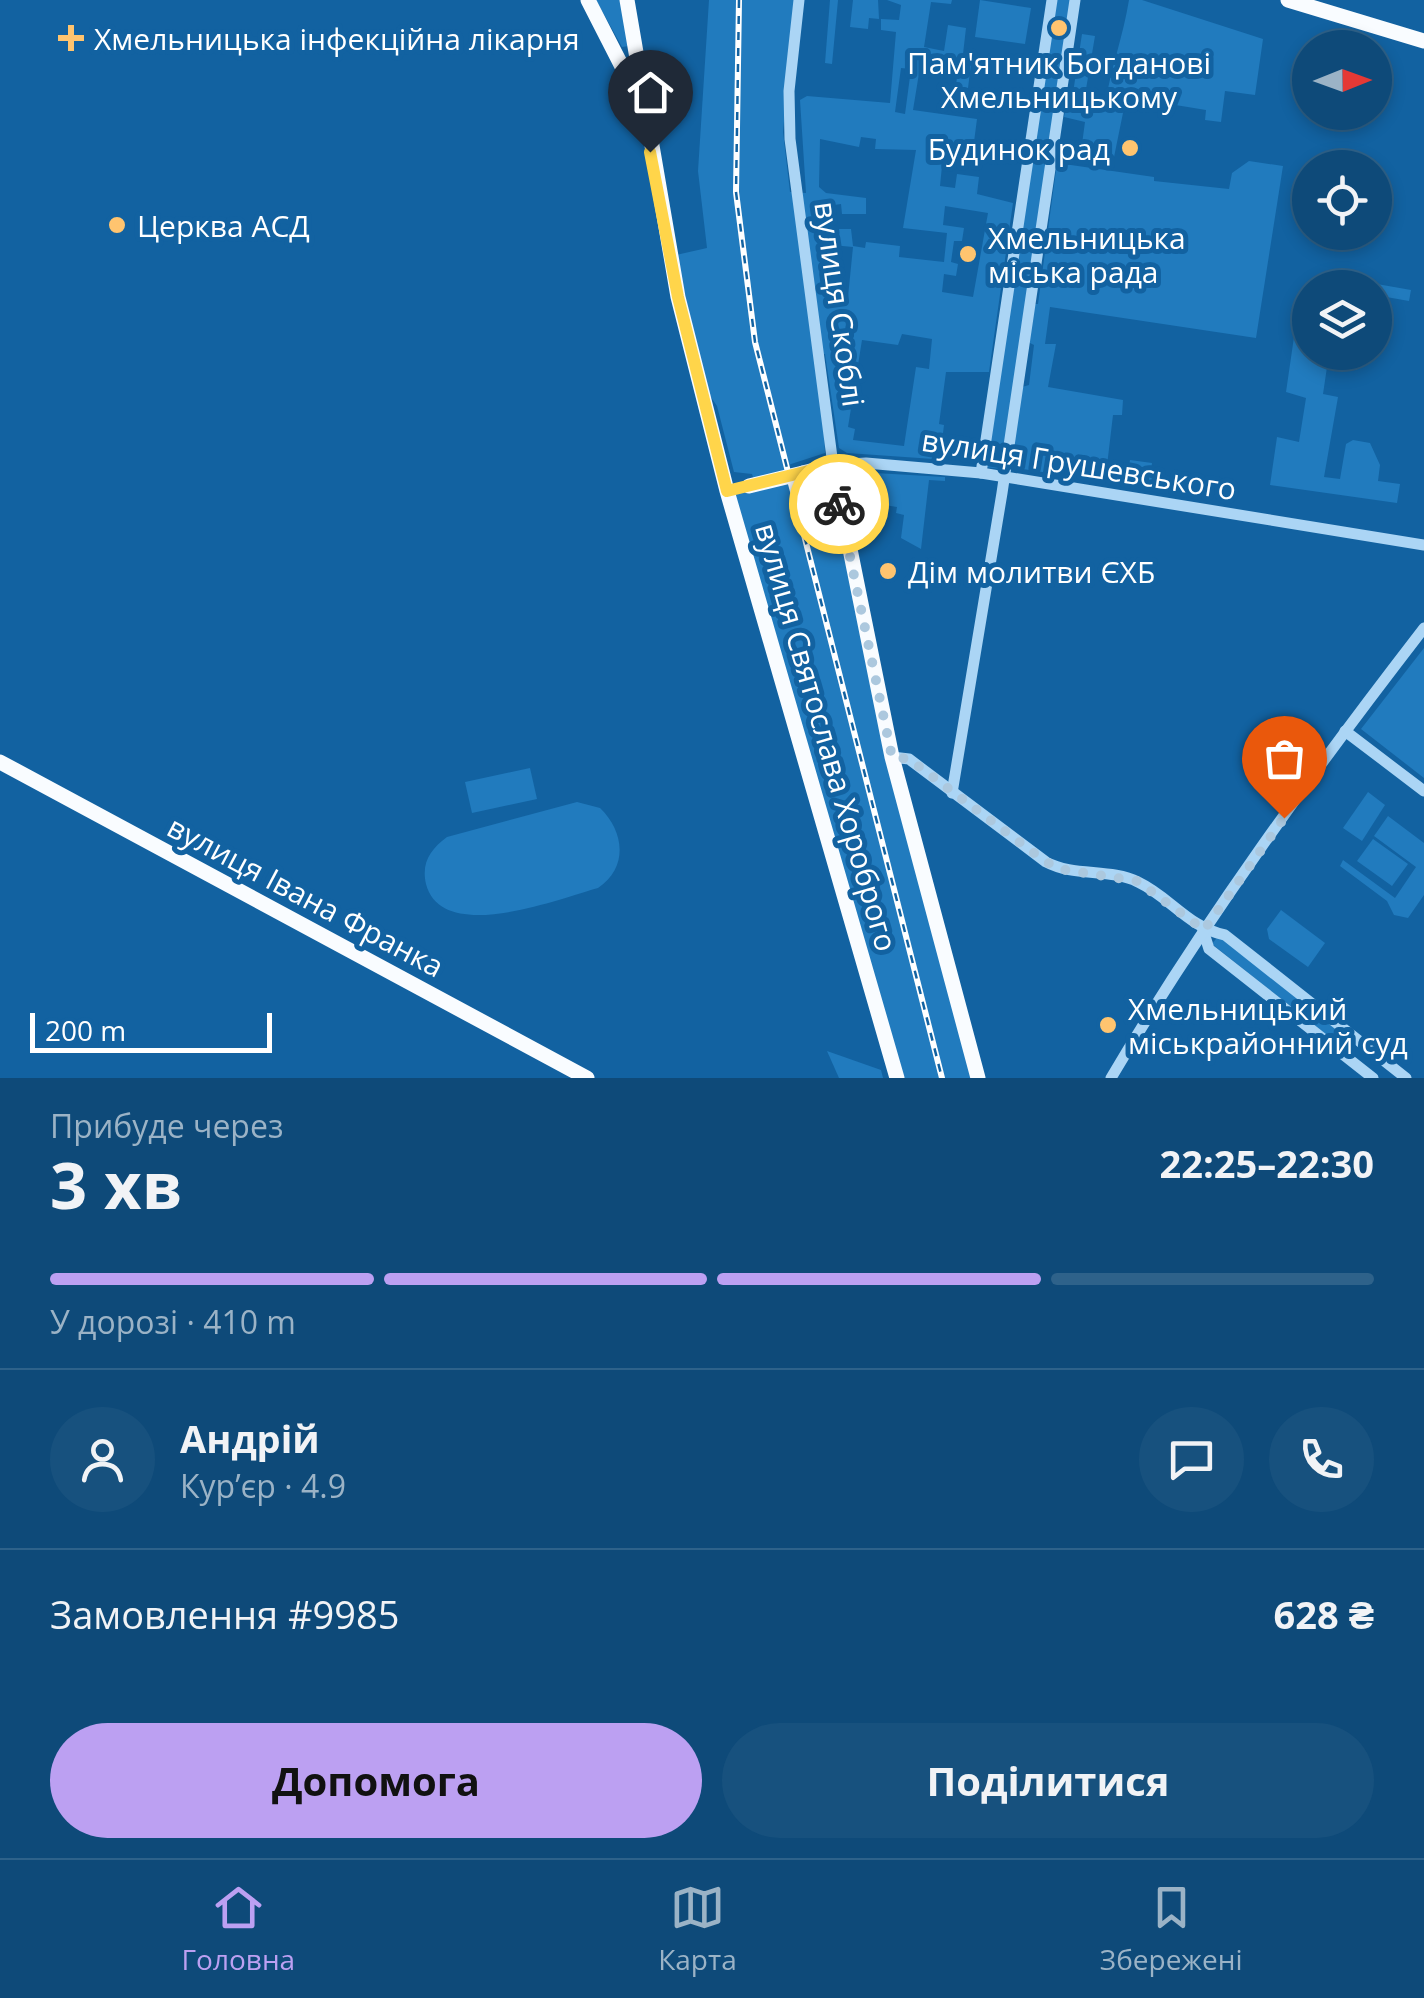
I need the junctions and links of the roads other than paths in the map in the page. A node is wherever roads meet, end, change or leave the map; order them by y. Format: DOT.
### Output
graph roads {
  1 [pos="588,0"];
  2 [pos="627,0"];
  3 [pos="799,0"];
  4 [pos="1052,0"];
  5 [pos="1075,0"];
  6 [pos="1288,0"];
  7 [pos="1424,41"];
  8 [pos="644,116"];
  9 [pos="833,465"];
  10 [pos="981,473"];
  11 [pos="1004,476"];
  12 [pos="727,491"];
  13 [pos="1424,544"];
  14 [pos="1424,628"];
  15 [pos="1345,730"];
  16 [pos="892,757"];
  17 [pos="0,762"];
  18 [pos="1424,791"];
  19 [pos="952,793"];
  20 [pos="1204,930"];
  21 [pos="588,1078"];
  22 [pos="897,1078"];
  23 [pos="978,1078"];
  24 [pos="1111,1078"];
  25 [pos="1374,1078"];
  26 [pos="1406,1078"];
  1 -- 8 [label="main road, вулиця Святослава Хороброго"];
  2 -- 8 [label="main road, вулиця Святослава Хороброго"];
  3 -- 9 [label="street, вулиця Скоблі"];
  4 -- 10 [label="street"];
  5 -- 11 [label="street"];
  6 -- 7 [label="main road"];
  8 -- 12 [label="main road, вулиця Святослава Хороброго"];
  9 -- 10 [label="street, вулиця Грушевського"];
  9 -- 12 [label="main road, вулиця Грушевського, bridge"];
  9 -- 16 [label="main road, вулиця Скоблі"];
  10 -- 11 [label="street, вулиця Грушевського"];
  11 -- 13 [label="street, вулиця Грушевського"];
  11 -- 19 [label="street"];
  12 -- 22 [label="main road, вулиця Святослава Хороброго"];
  14 -- 15 [label="street"];
  15 -- 18 [label="street"];
  15 -- 20 [label="street"];
  16 -- 19 [label="street"];
  16 -- 23 [label="main road, вулиця Скоблі"];
  17 -- 21 [label="main road, вулиця Івана Франка"];
  19 -- 20 [label="street"];
  20 -- 24 [label="street"];
  20 -- 25 [label="street"];
  20 -- 26 [label="street"];
}
